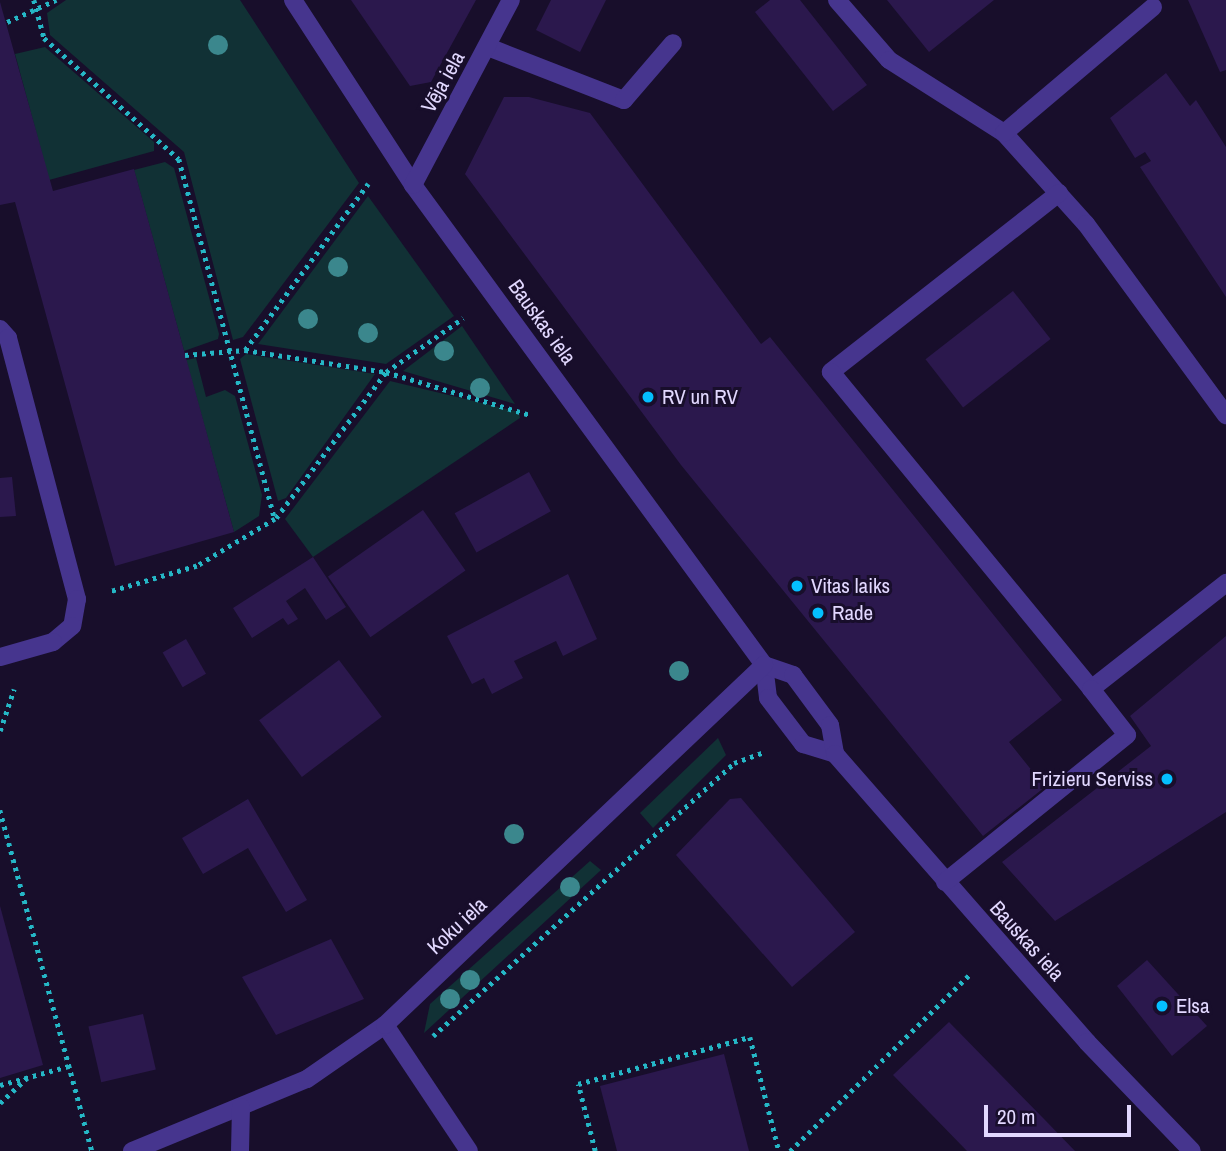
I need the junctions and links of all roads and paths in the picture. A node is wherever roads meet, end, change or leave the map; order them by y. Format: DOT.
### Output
graph roads {
  1 [pos="34,0"];
  2 [pos="56,0"];
  3 [pos="293,0"];
  4 [pos="511,0"];
  5 [pos="836,0"];
  6 [pos="1153,7"];
  7 [pos="37,13"];
  8 [pos="7,22"];
  9 [pos="673,43"];
  10 [pos="488,47"];
  11 [pos="1004,133"];
  12 [pos="368,184"];
  13 [pos="413,185"];
  14 [pos="1059,193"];
  15 [pos="463,318"];
  16 [pos="0,329"];
  17 [pos="245,350"];
  18 [pos="230,353"];
  19 [pos="185,355"];
  20 [pos="386,372"];
  21 [pos="1224,407"];
  22 [pos="530,415"];
  23 [pos="275,519"];
  24 [pos="1226,583"];
  25 [pos="77,599"];
  26 [pos="0,657"];
  27 [pos="764,665"];
  28 [pos="1090,689"];
  29 [pos="772,750"];
  30 [pos="835,754"];
  31 [pos="0,810"];
  32 [pos="945,882"];
  33 [pos="970,974"];
  34 [pos="385,1025"];
  35 [pos="408,1059"];
  36 [pos="69,1066"];
  37 [pos="28,1077"];
  38 [pos="0,1085"];
  39 [pos="0,1103"];
  40 [pos="241,1107"];
  41 [pos="92,1151"];
  42 [pos="132,1151"];
  43 [pos="240,1151"];
  44 [pos="468,1151"];
  45 [pos="596,1151"];
  46 [pos="779,1151"];
  47 [pos="790,1151"];
  48 [pos="1192,1151"];
  1 -- 7 [label="path"];
  2 -- 7 [label="path"];
  3 -- 13 [label="street, Bauskas iela"];
  4 -- 10 [label="street, Vēja iela"];
  5 -- 11 [label="street"];
  6 -- 11 [label="street"];
  7 -- 8 [label="path"];
  7 -- 18 [label="path"];
  9 -- 10 [label="street"];
  10 -- 13 [label="street, Vēja iela"];
  11 -- 14 [label="street"];
  12 -- 17 [label="path"];
  13 -- 27 [label="street, Bauskas iela"];
  14 -- 21 [label="street"];
  14 -- 28 [label="street"];
  15 -- 20 [label="path"];
  16 -- 25 [label="street"];
  17 -- 18 [label="path"];
  17 -- 20 [label="path"];
  18 -- 19 [label="path"];
  18 -- 23 [label="path"];
  20 -- 22 [label="path"];
  20 -- 23 [label="path"];
  23 -- 25 [label="path"];
  24 -- 28 [label="street"];
  25 -- 26 [label="street"];
  27 -- 30 [label="street, Bauskas iela"];
  27 -- 30 [label="street, Bauskas iela"];
  27 -- 34 [label="street, Koku iela"];
  28 -- 32 [label="street"];
  29 -- 35 [label="path"];
  30 -- 32 [label="street, Bauskas iela"];
  31 -- 36 [label="path"];
  32 -- 48 [label="street, Bauskas iela"];
  33 -- 47 [label="path"];
  34 -- 35 [label="street"];
  34 -- 40 [label="street, Koku iela"];
  35 -- 44 [label="street"];
  36 -- 37 [label="path"];
  36 -- 41 [label="path"];
  37 -- 38 [label="path"];
  37 -- 39 [label="path"];
  40 -- 42 [label="street, Koku iela"];
  40 -- 43 [label="street"];
  45 -- 46 [label="path"];
}
